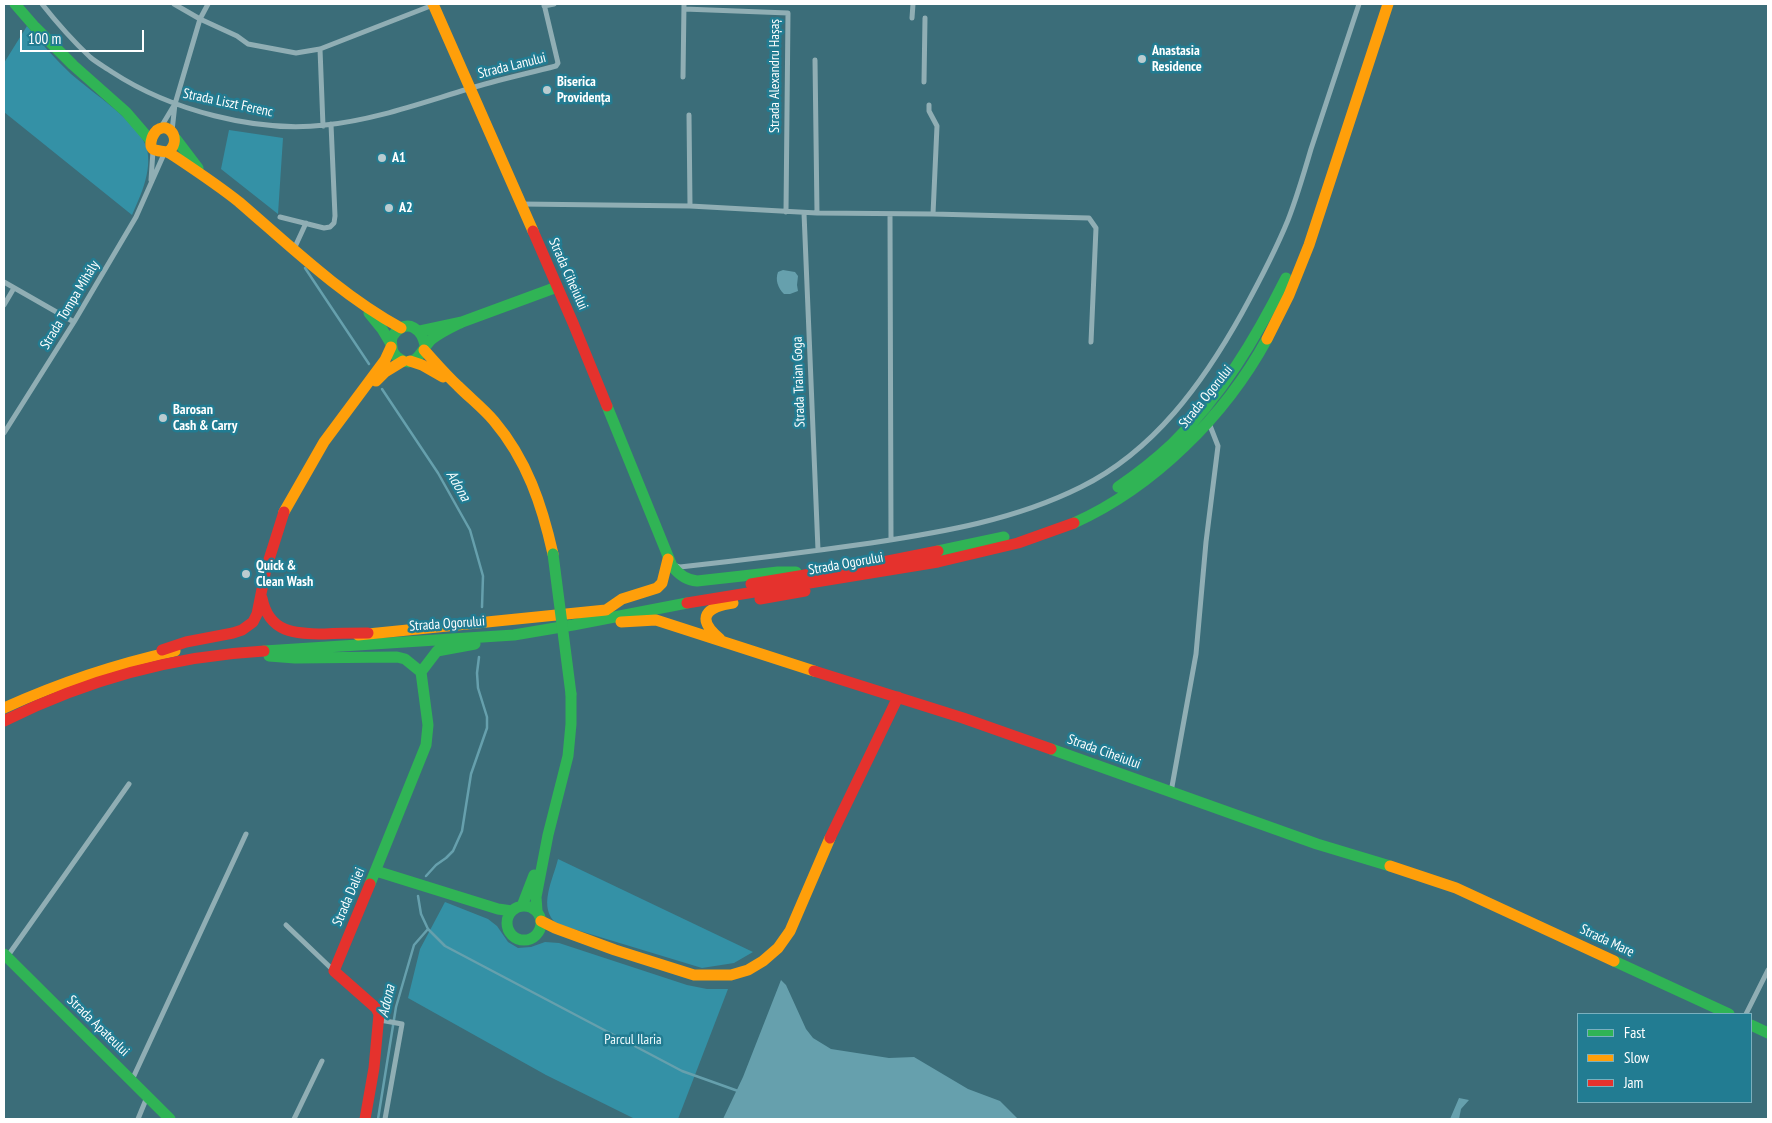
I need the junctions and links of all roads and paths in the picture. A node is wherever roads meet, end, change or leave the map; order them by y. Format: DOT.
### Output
graph roads {
  1 [pos="15,4"];
  2 [pos="42,4"];
  3 [pos="174,4"];
  4 [pos="208,4"];
  5 [pos="433,4"];
  6 [pos="554,4"];
  7 [pos="913,4"];
  8 [pos="1359,4"];
  9 [pos="1378,4"];
  10 [pos="1388,4"];
  11 [pos="544,5"];
  12 [pos="684,6"];
  13 [pos="912,18"];
  14 [pos="925,18"];
  15 [pos="200,19"];
  16 [pos="320,49"];
  17 [pos="815,60"];
  18 [pos="683,77"];
  19 [pos="924,82"];
  20 [pos="470,88"];
  21 [pos="175,104"];
  22 [pos="928,105"];
  23 [pos="689,115"];
  24 [pos="331,124"];
  25 [pos="323,126"];
  26 [pos="163,141"];
  27 [pos="150,186"];
  28 [pos="520,204"];
  29 [pos="690,206"];
  30 [pos="786,212"];
  31 [pos="804,213"];
  32 [pos="817,213"];
  33 [pos="890,214"];
  34 [pos="933,214"];
  35 [pos="280,217"];
  36 [pos="306,223"];
  37 [pos="293,250"];
  38 [pos="4,282"];
  39 [pos="557,287"];
  40 [pos="14,288"];
  41 [pos="359,301"];
  42 [pos="4,305"];
  43 [pos="74,322"];
  44 [pos="462,322"];
  45 [pos="401,328"];
  46 [pos="420,331"];
  47 [pos="1091,342"];
  48 [pos="391,346"];
  49 [pos="425,348"];
  50 [pos="406,361"];
  51 [pos="456,385"];
  52 [pos="358,398"];
  53 [pos="1209,422"];
  54 [pos="4,433"];
  55 [pos="891,540"];
  56 [pos="818,550"];
  57 [pos="668,559"];
  58 [pos="813,572"];
  59 [pos="829,582"];
  60 [pos="261,596"];
  61 [pos="606,610"];
  62 [pos="571,625"];
  63 [pos="385,633"];
  64 [pos="524,634"];
  65 [pos="724,642"];
  66 [pos="252,652"];
  67 [pos="151,656"];
  68 [pos="421,672"];
  69 [pos="898,697"];
  70 [pos="4,708"];
  71 [pos="4,721"];
  72 [pos="129,784"];
  73 [pos="1171,792"];
  74 [pos="246,834"];
  75 [pos="548,835"];
  76 [pos="376,870"];
  77 [pos="448,895"];
  78 [pos="1472,895"];
  79 [pos="517,908"];
  80 [pos="539,916"];
  81 [pos="286,925"];
  82 [pos="507,927"];
  83 [pos="535,936"];
  84 [pos="614,950"];
  85 [pos="5,956"];
  86 [pos="1768,970"];
  87 [pos="334,971"];
  88 [pos="1762,983"];
  89 [pos="1768,983"];
  90 [pos="1727,1013"];
  91 [pos="1747,1013"];
  92 [pos="380,1020"];
  93 [pos="1752,1025"];
  94 [pos="1768,1033"];
  95 [pos="322,1061"];
  96 [pos="132,1080"];
  97 [pos="148,1096"];
  98 [pos="138,1119"];
  99 [pos="170,1119"];
  100 [pos="294,1119"];
  101 [pos="365,1119"];
  102 [pos="385,1119"];
  1 -- 26 [label="main road"];
  2 -- 21 [label="street, Strada Liszt Ferenc"];
  3 -- 15 [label="street"];
  4 -- 15 [label="street"];
  5 -- 16 [label="street"];
  5 -- 20 [label="main road, Strada Ciheiului"];
  6 -- 11 [label="street"];
  7 -- 13 [label="street"];
  8 -- 55 [label="street"];
  9 -- 58 [label="main road, Strada Ogorului"];
  10 -- 53 [label="main road, Strada Ogorului"];
  11 -- 20 [label="street, Strada Lanului"];
  12 -- 18 [label="street, Strada Alexandru Hașaș"];
  12 -- 30 [label="street, Strada Alexandru Hașaș"];
  14 -- 19 [label="street"];
  15 -- 16 [label="street"];
  15 -- 21 [label="street"];
  16 -- 25 [label="street"];
  17 -- 32 [label="street"];
  20 -- 24 [label="street, Strada Liszt Ferenc"];
  20 -- 28 [label="main road, Strada Ciheiului"];
  21 -- 25 [label="street, Strada Liszt Ferenc"];
  21 -- 26 [label="street"];
  21 -- 26 [label="street"];
  22 -- 34 [label="street"];
  23 -- 29 [label="street"];
  24 -- 25 [label="street, Strada Liszt Ferenc"];
  24 -- 36 [label="street"];
  26 -- 27 [label="street, Strada Tompa Mihály"];
  26 -- 27 [label="street, Strada Tompa Mihály"];
  26 -- 37 [label="main road"];
  27 -- 43 [label="street, Strada Tompa Mihály"];
  28 -- 29 [label="street"];
  28 -- 39 [label="main road, Strada Ciheiului"];
  29 -- 30 [label="street"];
  30 -- 31 [label="street"];
  31 -- 32 [label="street"];
  31 -- 56 [label="street, Strada Traian Goga"];
  32 -- 33 [label="street"];
  33 -- 34 [label="street"];
  33 -- 55 [label="street"];
  34 -- 47 [label="street"];
  35 -- 36 [label="street"];
  36 -- 37 [label="street"];
  37 -- 41 [label="main road"];
  38 -- 40 [label="street"];
  39 -- 44 [label="main road"];
  39 -- 57 [label="main road, Strada Ciheiului"];
  40 -- 42 [label="street"];
  40 -- 43 [label="street"];
  41 -- 45 [label="main road"];
  41 -- 48 [label="main road"];
  43 -- 54 [label="street, Strada Tompa Mihály"];
  44 -- 46 [label="main road"];
  44 -- 49 [label="main road"];
  45 -- 46 [label="main road"];
  45 -- 48 [label="main road"];
  46 -- 49 [label="main road"];
  48 -- 50 [label="main road"];
  48 -- 52 [label="main road"];
  49 -- 50 [label="main road"];
  49 -- 51 [label="main road"];
  50 -- 51 [label="main road"];
  50 -- 52 [label="main road"];
  51 -- 75 [label="main road, bridge"];
  52 -- 60 [label="main road"];
  53 -- 59 [label="main road, Strada Ogorului"];
  53 -- 73 [label="street"];
  55 -- 56 [label="street"];
  56 -- 57 [label="street"];
  57 -- 58 [label="main road, Strada Ciheiului"];
  57 -- 61 [label="main road"];
  58 -- 61 [label="main road, Strada Ogorului"];
  59 -- 62 [label="main road, Strada Ogorului"];
  59 -- 65 [label="main road, Strada Ciheiului"];
  60 -- 63 [label="main road"];
  60 -- 67 [label="main road"];
  61 -- 63 [label="main road, Strada Ogorului"];
  62 -- 64 [label="main road, Strada Ogorului"];
  62 -- 65 [label="main road, Strada Ciheiului"];
  63 -- 67 [label="main road, Strada Ogorului"];
  64 -- 66 [label="main road, Strada Ogorului"];
  64 -- 68 [label="main road"];
  65 -- 69 [label="main road, Strada Ciheiului"];
  66 -- 68 [label="main road"];
  66 -- 71 [label="main road, Strada Ogorului"];
  67 -- 70 [label="main road, Strada Ogorului"];
  68 -- 76 [label="main road, Strada Daliei"];
  69 -- 73 [label="main road, Strada Ciheiului"];
  69 -- 84 [label="main road"];
  72 -- 85 [label="street"];
  73 -- 78 [label="main road, Strada Ciheiului"];
  74 -- 96 [label="street"];
  75 -- 79 [label="main road"];
  75 -- 80 [label="main road"];
  76 -- 77 [label="main road"];
  76 -- 87 [label="main road, Strada Daliei"];
  77 -- 79 [label="main road"];
  77 -- 82 [label="main road"];
  78 -- 90 [label="main road, Strada Mare"];
  79 -- 80 [label="main road"];
  79 -- 82 [label="main road"];
  80 -- 83 [label="main road"];
  80 -- 84 [label="main road"];
  81 -- 87 [label="street"];
  82 -- 83 [label="main road"];
  83 -- 84 [label="main road"];
  85 -- 96 [label="main road, Strada Apateului"];
  86 -- 88 [label="street"];
  87 -- 92 [label="main road"];
  88 -- 89 [label="street"];
  88 -- 91 [label="street"];
  92 -- 101 [label="main road"];
  92 -- 102 [label="street"];
  93 -- 94 [label="main road"];
  95 -- 100 [label="street"];
  96 -- 97 [label="main road, Strada Apateului"];
  97 -- 98 [label="street"];
  97 -- 99 [label="main road, Strada Apateului"];
}
